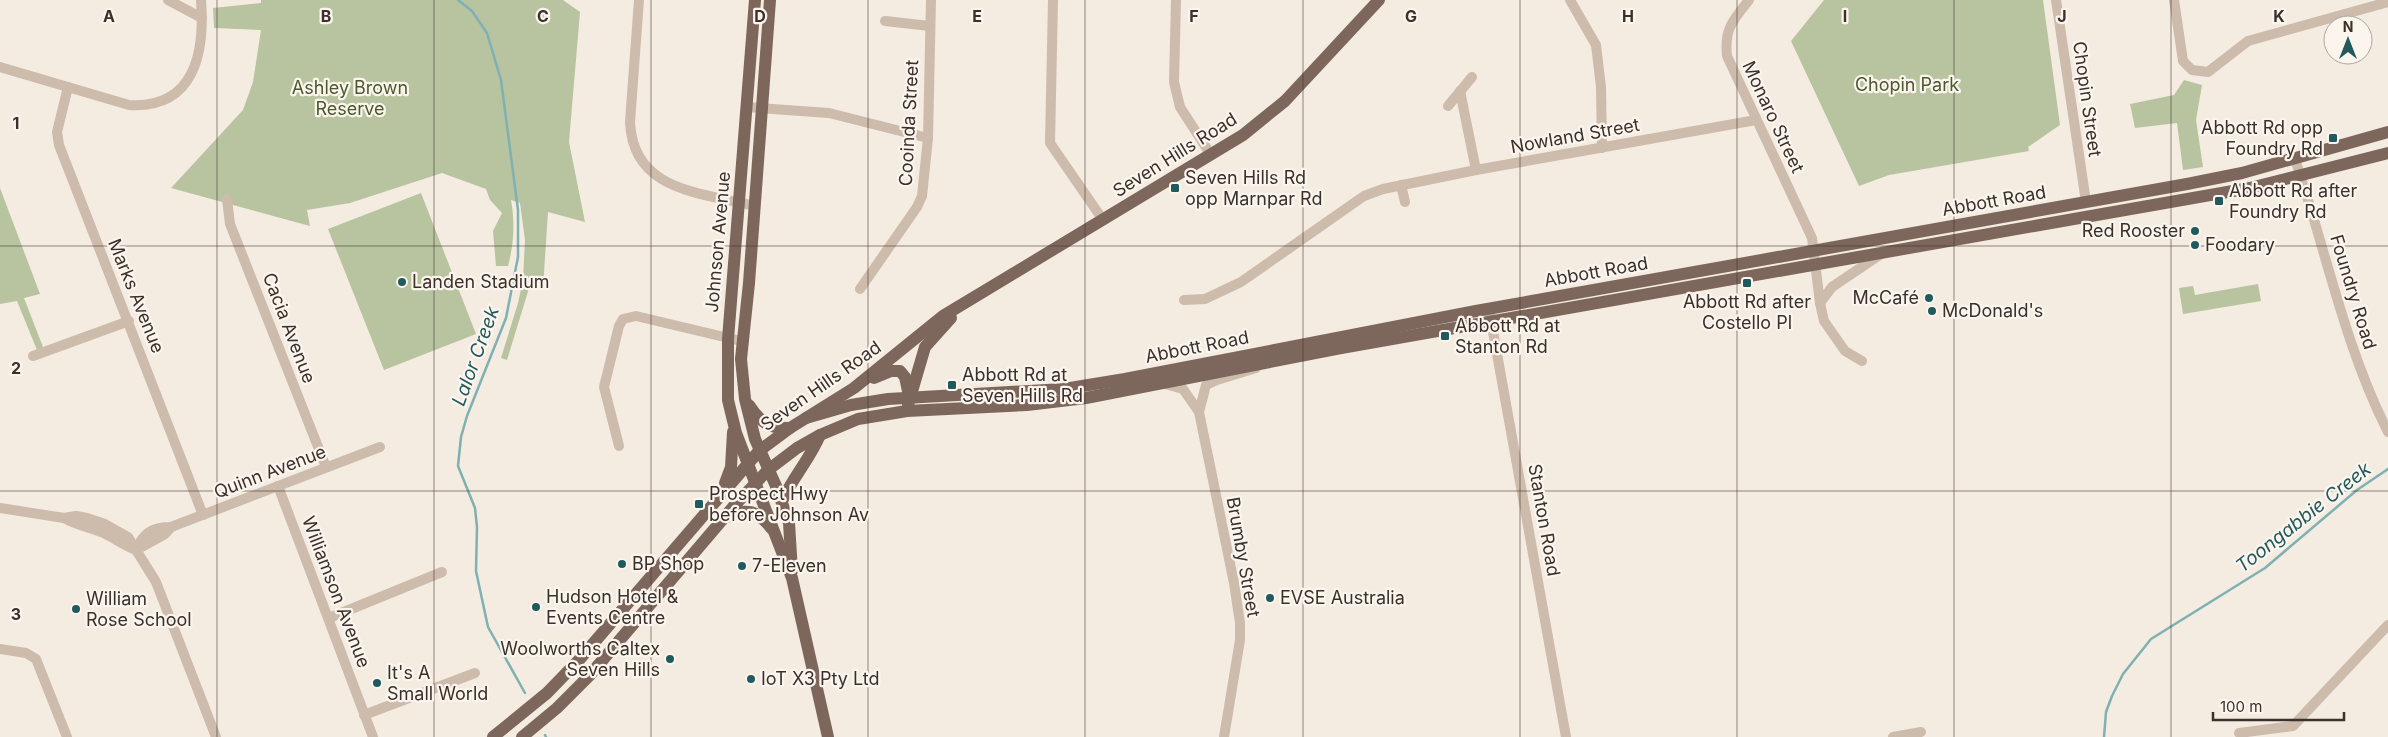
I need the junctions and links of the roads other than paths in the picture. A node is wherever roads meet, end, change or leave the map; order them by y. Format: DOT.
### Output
graph roads {
  1 [pos="168,0"];
  2 [pos="201,0"];
  3 [pos="639,0"];
  4 [pos="755,0"];
  5 [pos="770,0"];
  6 [pos="932,0"];
  7 [pos="1053,0"];
  8 [pos="1379,0"];
  9 [pos="1570,0"];
  10 [pos="1749,0"];
  11 [pos="2056,0"];
  12 [pos="2174,0"];
  13 [pos="1179,2"];
  14 [pos="2388,2"];
  15 [pos="2376,3"];
  16 [pos="202,18"];
  17 [pos="885,21"];
  18 [pos="930,26"];
  19 [pos="0,67"];
  20 [pos="1472,76"];
  21 [pos="68,87"];
  22 [pos="1460,90"];
  23 [pos="1448,106"];
  24 [pos="746,107"];
  25 [pos="762,108"];
  26 [pos="1756,120"];
  27 [pos="2388,132"];
  28 [pos="928,138"];
  29 [pos="1602,148"];
  30 [pos="2388,153"];
  31 [pos="1211,155"];
  32 [pos="2295,159"];
  33 [pos="1476,170"];
  34 [pos="2301,176"];
  35 [pos="1401,185"];
  36 [pos="227,199"];
  37 [pos="739,202"];
  38 [pos="1405,202"];
  39 [pos="2086,202"];
  40 [pos="754,206"];
  41 [pos="1103,220"];
  42 [pos="1814,250"];
  43 [pos="1881,253"];
  44 [pos="1816,264"];
  45 [pos="860,289"];
  46 [pos="1184,300"];
  47 [pos="1820,303"];
  48 [pos="963,306"];
  49 [pos="1489,308"];
  50 [pos="129,321"];
  51 [pos="1492,322"];
  52 [pos="728,339"];
  53 [pos="741,341"];
  54 [pos="33,356"];
  55 [pos="1862,362"];
  56 [pos="1265,363"];
  57 [pos="1161,384"];
  58 [pos="854,388"];
  59 [pos="910,398"];
  60 [pos="745,399"];
  61 [pos="906,411"];
  62 [pos="1198,412"];
  63 [pos="731,414"];
  64 [pos="806,418"];
  65 [pos="790,428"];
  66 [pos="2388,432"];
  67 [pos="820,435"];
  68 [pos="619,446"];
  69 [pos="380,447"];
  70 [pos="759,451"];
  71 [pos="748,462"];
  72 [pos="326,467"];
  73 [pos="768,470"];
  74 [pos="756,482"];
  75 [pos="278,486"];
  76 [pos="720,495"];
  77 [pos="782,502"];
  78 [pos="0,508"];
  79 [pos="203,514"];
  80 [pos="724,519"];
  81 [pos="777,536"];
  82 [pos="136,550"];
  83 [pos="442,572"];
  84 [pos="792,578"];
  85 [pos="329,618"];
  86 [pos="2388,625"];
  87 [pos="0,649"];
  88 [pos="475,673"];
  89 [pos="364,715"];
  90 [pos="1921,732"];
  91 [pos="2239,733"];
  92 [pos="67,737"];
  93 [pos="216,737"];
  94 [pos="373,737"];
  95 [pos="493,737"];
  96 [pos="522,737"];
  97 [pos="828,737"];
  98 [pos="1224,737"];
  99 [pos="1566,737"];
  100 [pos="1893,737"];
  1 -- 16 [label="street"];
  2 -- 16 [label="street"];
  3 -- 37 [label="street"];
  4 -- 24 [label="main road, Johnson Avenue"];
  5 -- 25 [label="main road, Johnson Avenue"];
  6 -- 18 [label="street, Cooinda Street"];
  7 -- 41 [label="street"];
  8 -- 31 [label="main road, Seven Hills Road"];
  9 -- 29 [label="street"];
  10 -- 26 [label="street, Monaro Street"];
  11 -- 39 [label="street, Chopin Street"];
  12 -- 15 [label="street"];
  13 -- 31 [label="street"];
  14 -- 15 [label="street"];
  16 -- 21 [label="street"];
  17 -- 18 [label="street"];
  18 -- 28 [label="street, Cooinda Street"];
  19 -- 21 [label="street"];
  20 -- 22 [label="street"];
  21 -- 50 [label="street, Marks Avenue"];
  22 -- 23 [label="street"];
  22 -- 33 [label="street"];
  24 -- 25 [label="street"];
  24 -- 37 [label="main road, Johnson Avenue"];
  25 -- 28 [label="street"];
  25 -- 40 [label="main road, Johnson Avenue"];
  26 -- 29 [label="street, Nowland Street"];
  26 -- 42 [label="street, Monaro Street"];
  27 -- 32 [label="main road, Abbott Road"];
  28 -- 45 [label="street, Cooinda Street"];
  29 -- 33 [label="street, Nowland Street"];
  30 -- 34 [label="main road, Abbott Road"];
  31 -- 41 [label="main road, Seven Hills Road"];
  32 -- 34 [label="street, Foundry Road"];
  32 -- 39 [label="main road, Abbott Road"];
  33 -- 35 [label="street, Nowland Street"];
  34 -- 43 [label="main road, Abbott Road"];
  34 -- 66 [label="street, Foundry Road"];
  35 -- 38 [label="street"];
  35 -- 46 [label="street, Nowland Street"];
  36 -- 72 [label="street, Cacia Avenue"];
  37 -- 40 [label="street"];
  37 -- 52 [label="main road, Johnson Avenue"];
  39 -- 42 [label="main road, Abbott Road"];
  40 -- 53 [label="main road, Johnson Avenue"];
  41 -- 48 [label="main road, Seven Hills Road"];
  42 -- 44 [label="street, Monaro Street"];
  42 -- 49 [label="main road, Abbott Road"];
  43 -- 44 [label="main road, Abbott Road"];
  43 -- 47 [label="street"];
  44 -- 47 [label="street, Monaro Street"];
  44 -- 51 [label="main road, Abbott Road"];
  47 -- 55 [label="street, Monaro Street"];
  48 -- 58 [label="main road, Seven Hills Road"];
  48 -- 59 [label="main road, Seven Hills Road"];
  49 -- 51 [label="street, Stanton Road"];
  49 -- 59 [label="main road, Abbott Road"];
  50 -- 54 [label="street"];
  50 -- 79 [label="street, Marks Avenue"];
  51 -- 56 [label="main road, Abbott Road"];
  51 -- 99 [label="street, Stanton Road"];
  52 -- 53 [label="street"];
  52 -- 63 [label="main road, Johnson Avenue"];
  52 -- 68 [label="street"];
  53 -- 60 [label="main road, Johnson Avenue"];
  56 -- 57 [label="main road, Abbott Road"];
  56 -- 62 [label="street, Brumby Street"];
  57 -- 61 [label="main road, Abbott Road"];
  57 -- 62 [label="street, Brumby Street"];
  58 -- 59 [label="main road"];
  58 -- 64 [label="main road, Seven Hills Road"];
  59 -- 61 [label="main road, Seven Hills Road"];
  59 -- 64 [label="main road, Abbott Road"];
  60 -- 65 [label="main road"];
  60 -- 70 [label="main road, Johnson Avenue"];
  61 -- 67 [label="main road, Abbott Road"];
  62 -- 98 [label="street, Brumby Street"];
  63 -- 71 [label="main road, Johnson Avenue"];
  63 -- 76 [label="main road"];
  64 -- 65 [label="main road, Seven Hills Road"];
  65 -- 70 [label="main road, Seven Hills Road"];
  67 -- 73 [label="main road"];
  67 -- 77 [label="main road"];
  69 -- 72 [label="street, Quinn Avenue"];
  70 -- 71 [label="main road, Seven Hills Road"];
  70 -- 73 [label="main road, Johnson Avenue"];
  71 -- 74 [label="main road, Johnson Avenue"];
  71 -- 76 [label="main road, Seven Hills Road"];
  72 -- 75 [label="street, Quinn Avenue"];
  73 -- 74 [label="main road"];
  73 -- 77 [label="main road, Johnson Avenue"];
  74 -- 80 [label="main road"];
  74 -- 81 [label="main road, Johnson Avenue"];
  75 -- 79 [label="street, Quinn Avenue"];
  75 -- 85 [label="street, Williamson Avenue"];
  76 -- 95 [label="main road, Seven Hills Road"];
  77 -- 84 [label="main road, Johnson Avenue"];
  78 -- 82 [label="street"];
  79 -- 82 [label="street, Quinn Avenue"];
  80 -- 81 [label="main road"];
  80 -- 96 [label="main road"];
  81 -- 84 [label="main road, Johnson Avenue"];
  82 -- 93 [label="street"];
  83 -- 85 [label="street"];
  84 -- 97 [label="main road"];
  85 -- 89 [label="street, Williamson Avenue"];
  86 -- 91 [label="street"];
  87 -- 92 [label="street"];
  88 -- 89 [label="street"];
  89 -- 94 [label="street, Williamson Avenue"];
  90 -- 100 [label="street"];
}
